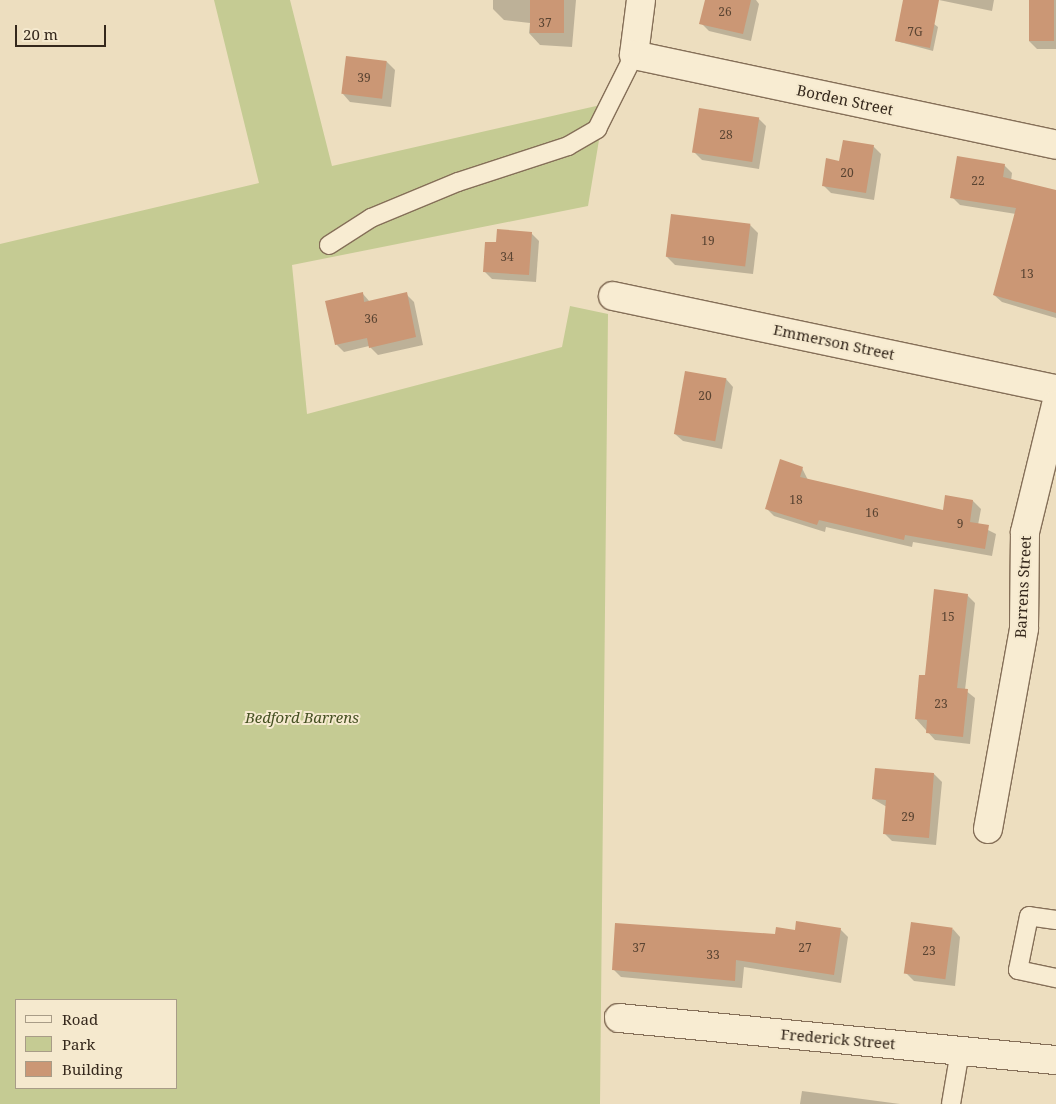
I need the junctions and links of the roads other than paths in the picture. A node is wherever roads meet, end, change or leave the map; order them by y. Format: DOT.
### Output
graph roads {
  1 [pos="641,0"];
  2 [pos="634,55"];
  3 [pos="1056,145"];
  4 [pos="329,245"];
  5 [pos="613,296"];
  6 [pos="1056,389"];
  7 [pos="1056,405"];
  8 [pos="988,829"];
  9 [pos="1056,920"];
  10 [pos="1056,978"];
  11 [pos="619,1018"];
  12 [pos="960,1050"];
  13 [pos="1056,1060"];
  14 [pos="952,1104"];
  1 -- 2 [label="street"];
  2 -- 3 [label="street, Borden Street"];
  2 -- 4 [label="lane"];
  5 -- 6 [label="street, Emmerson Street"];
  7 -- 8 [label="street, Barrens Street"];
  9 -- 10 [label="lane"];
  11 -- 12 [label="street, Frederick Street"];
  12 -- 13 [label="street, Frederick Street"];
  12 -- 14 [label="lane"];
}
